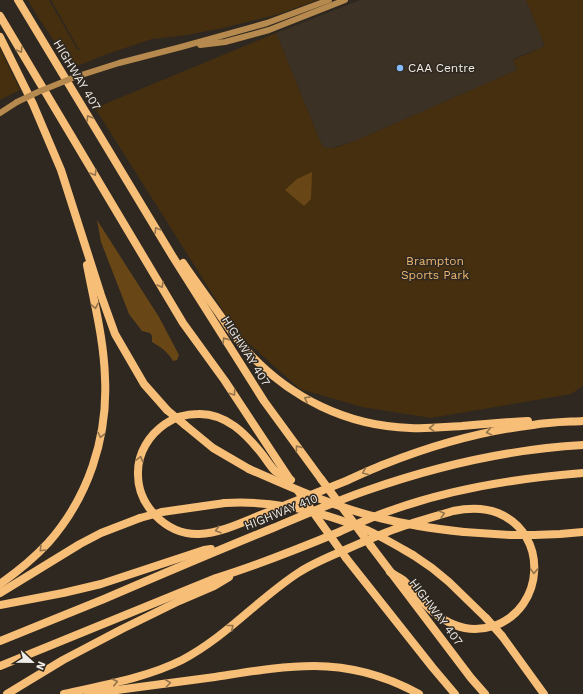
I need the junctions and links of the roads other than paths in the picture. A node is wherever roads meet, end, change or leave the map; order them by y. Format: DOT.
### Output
graph roads {
  1 [pos="18,0"];
  2 [pos="330,0"];
  3 [pos="345,0"];
  4 [pos="0,16"];
  5 [pos="0,38"];
  6 [pos="181,47"];
  7 [pos="0,112"];
  8 [pos="84,240"];
  9 [pos="173,258"];
  10 [pos="583,419"];
  11 [pos="583,445"];
  12 [pos="583,473"];
  13 [pos="291,480"];
  14 [pos="583,532"];
  15 [pos="225,547"];
  16 [pos="240,571"];
  17 [pos="390,572"];
  18 [pos="0,584"];
  19 [pos="0,593"];
  20 [pos="0,605"];
  21 [pos="0,641"];
  22 [pos="0,666"];
  23 [pos="7,694"];
  24 [pos="64,694"];
  25 [pos="88,694"];
  26 [pos="419,694"];
  27 [pos="455,694"];
  28 [pos="485,694"];
  29 [pos="544,694"];
  9 -- 1 [label="highway, HIGHWAY 407, one-way"];
  2 -- 6 [label="main road"];
  3 -- 6 [label="main road"];
  4 -- 13 [label="highway, one-way"];
  5 -- 8 [label="highway"];
  6 -- 7 [label="main road, bridge"];
  8 -- 14 [label="highway, bridge"];
  8 -- 18 [label="highway, one-way"];
  10 -- 9 [label="highway, one-way"];
  17 -- 9 [label="highway, HIGHWAY 407, one-way, bridge"];
  10 -- 13 [label="highway, one-way"];
  11 -- 15 [label="highway, HIGHWAY 410"];
  12 -- 16 [label="highway"];
  13 -- 27 [label="highway, bridge"];
  15 -- 20 [label="highway"];
  15 -- 21 [label="highway, HIGHWAY 410"];
  16 -- 22 [label="highway"];
  16 -- 23 [label="highway"];
  24 -- 17 [label="highway, one-way"];
  17 -- 28 [label="highway, HIGHWAY 407"];
  19 -- 29 [label="highway, bridge"];
  25 -- 26 [label="highway, one-way"];
}
